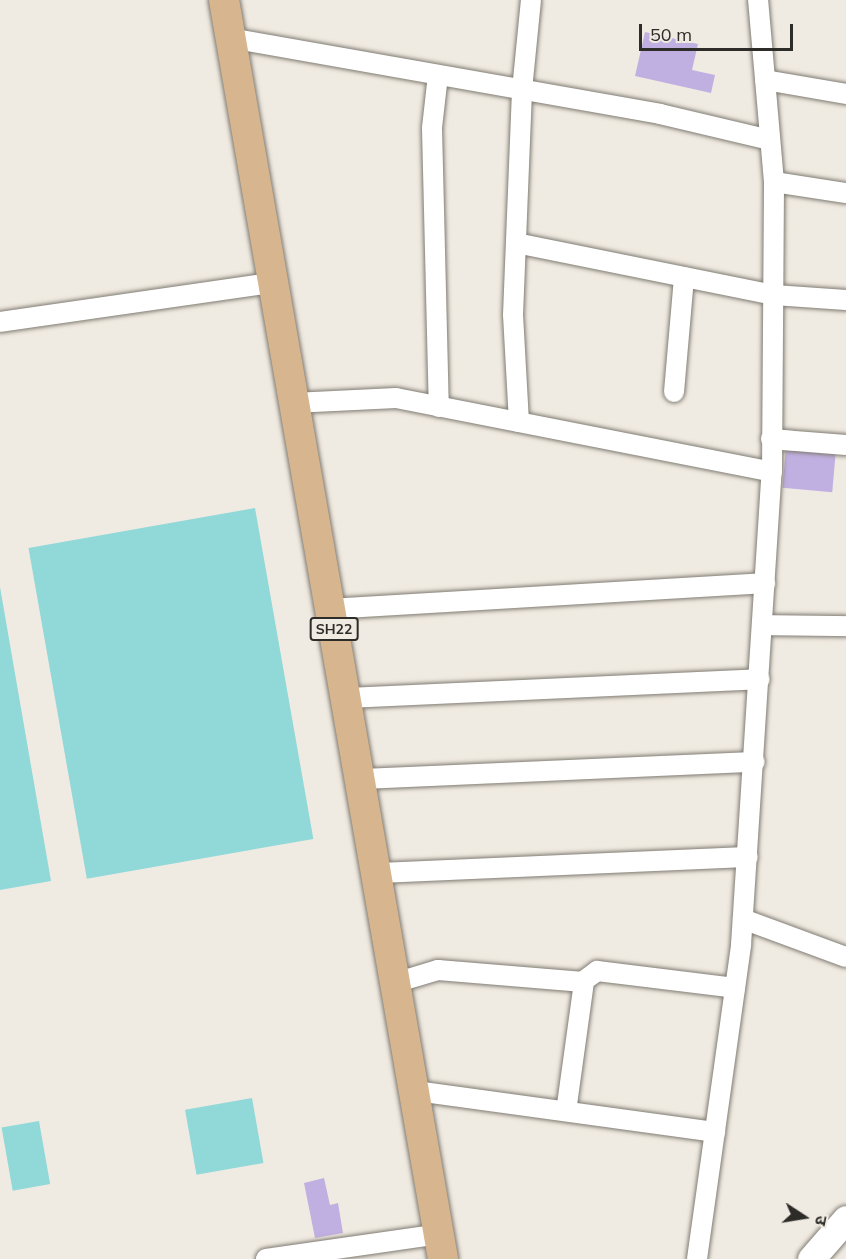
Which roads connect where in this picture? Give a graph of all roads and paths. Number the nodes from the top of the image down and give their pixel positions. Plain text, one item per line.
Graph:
1 (224, 0) edge
2 (531, 0) edge
3 (758, 0) edge
4 (230, 38) junction
5 (438, 75) junction
6 (765, 80) junction
7 (522, 90) junction
8 (846, 94) edge
9 (770, 140) junction
10 (774, 182) junction
11 (846, 193) edge
12 (516, 243) junction
13 (684, 277) junction
14 (271, 283) junction
15 (774, 296) junction
16 (846, 300) edge
17 (0, 322) edge
18 (674, 392) dead end
19 (293, 403) junction
20 (439, 407) junction
21 (519, 422) junction
22 (771, 439) junction
23 (846, 445) edge
24 (772, 472) junction
25 (765, 583) junction
26 (330, 609) junction
27 (763, 625) junction
28 (846, 626) edge
29 (760, 679) junction
30 (346, 698) junction
31 (755, 762) junction
32 (361, 778) junction
33 (748, 856) junction
34 (378, 873) junction
35 (743, 919) junction
36 (846, 957) edge
37 (398, 982) junction
38 (582, 982) junction
39 (735, 988) junction
40 (416, 1091) junction
41 (566, 1112) junction
42 (715, 1132) junction
43 (846, 1220) edge
44 (441, 1246) edge
45 (342, 1253) edge
46 (267, 1259) edge
47 (697, 1259) edge
48 (811, 1259) edge

1 - 4 main road, SH22
2 - 7 street
3 - 6 street
4 - 5 street
4 - 14 main road, SH22
5 - 7 street
5 - 20 street
6 - 8 street
6 - 9 street
7 - 9 street
7 - 12 street
9 - 10 street
10 - 11 street
10 - 15 street
12 - 13 street
12 - 21 street
13 - 15 street
13 - 18 street
14 - 17 street
14 - 19 main road, SH22
15 - 16 street
15 - 22 street
19 - 20 street
19 - 26 main road, SH22
20 - 21 street
21 - 24 street
22 - 23 street
22 - 24 street
24 - 25 street
25 - 26 street
25 - 27 street
26 - 30 main road, SH22
27 - 28 street
27 - 29 street
29 - 30 street
29 - 31 street
30 - 32 main road, SH22
31 - 32 street
31 - 33 street
32 - 34 main road, SH22
33 - 34 street
33 - 35 street
34 - 37 main road, SH22
35 - 36 street
35 - 39 street
37 - 38 street
37 - 40 main road, SH22
38 - 39 street
38 - 41 street
39 - 42 street
40 - 41 street
40 - 44 main road, SH22
41 - 42 street
42 - 47 street
43 - 48 street
44 - 45 street
45 - 46 street

